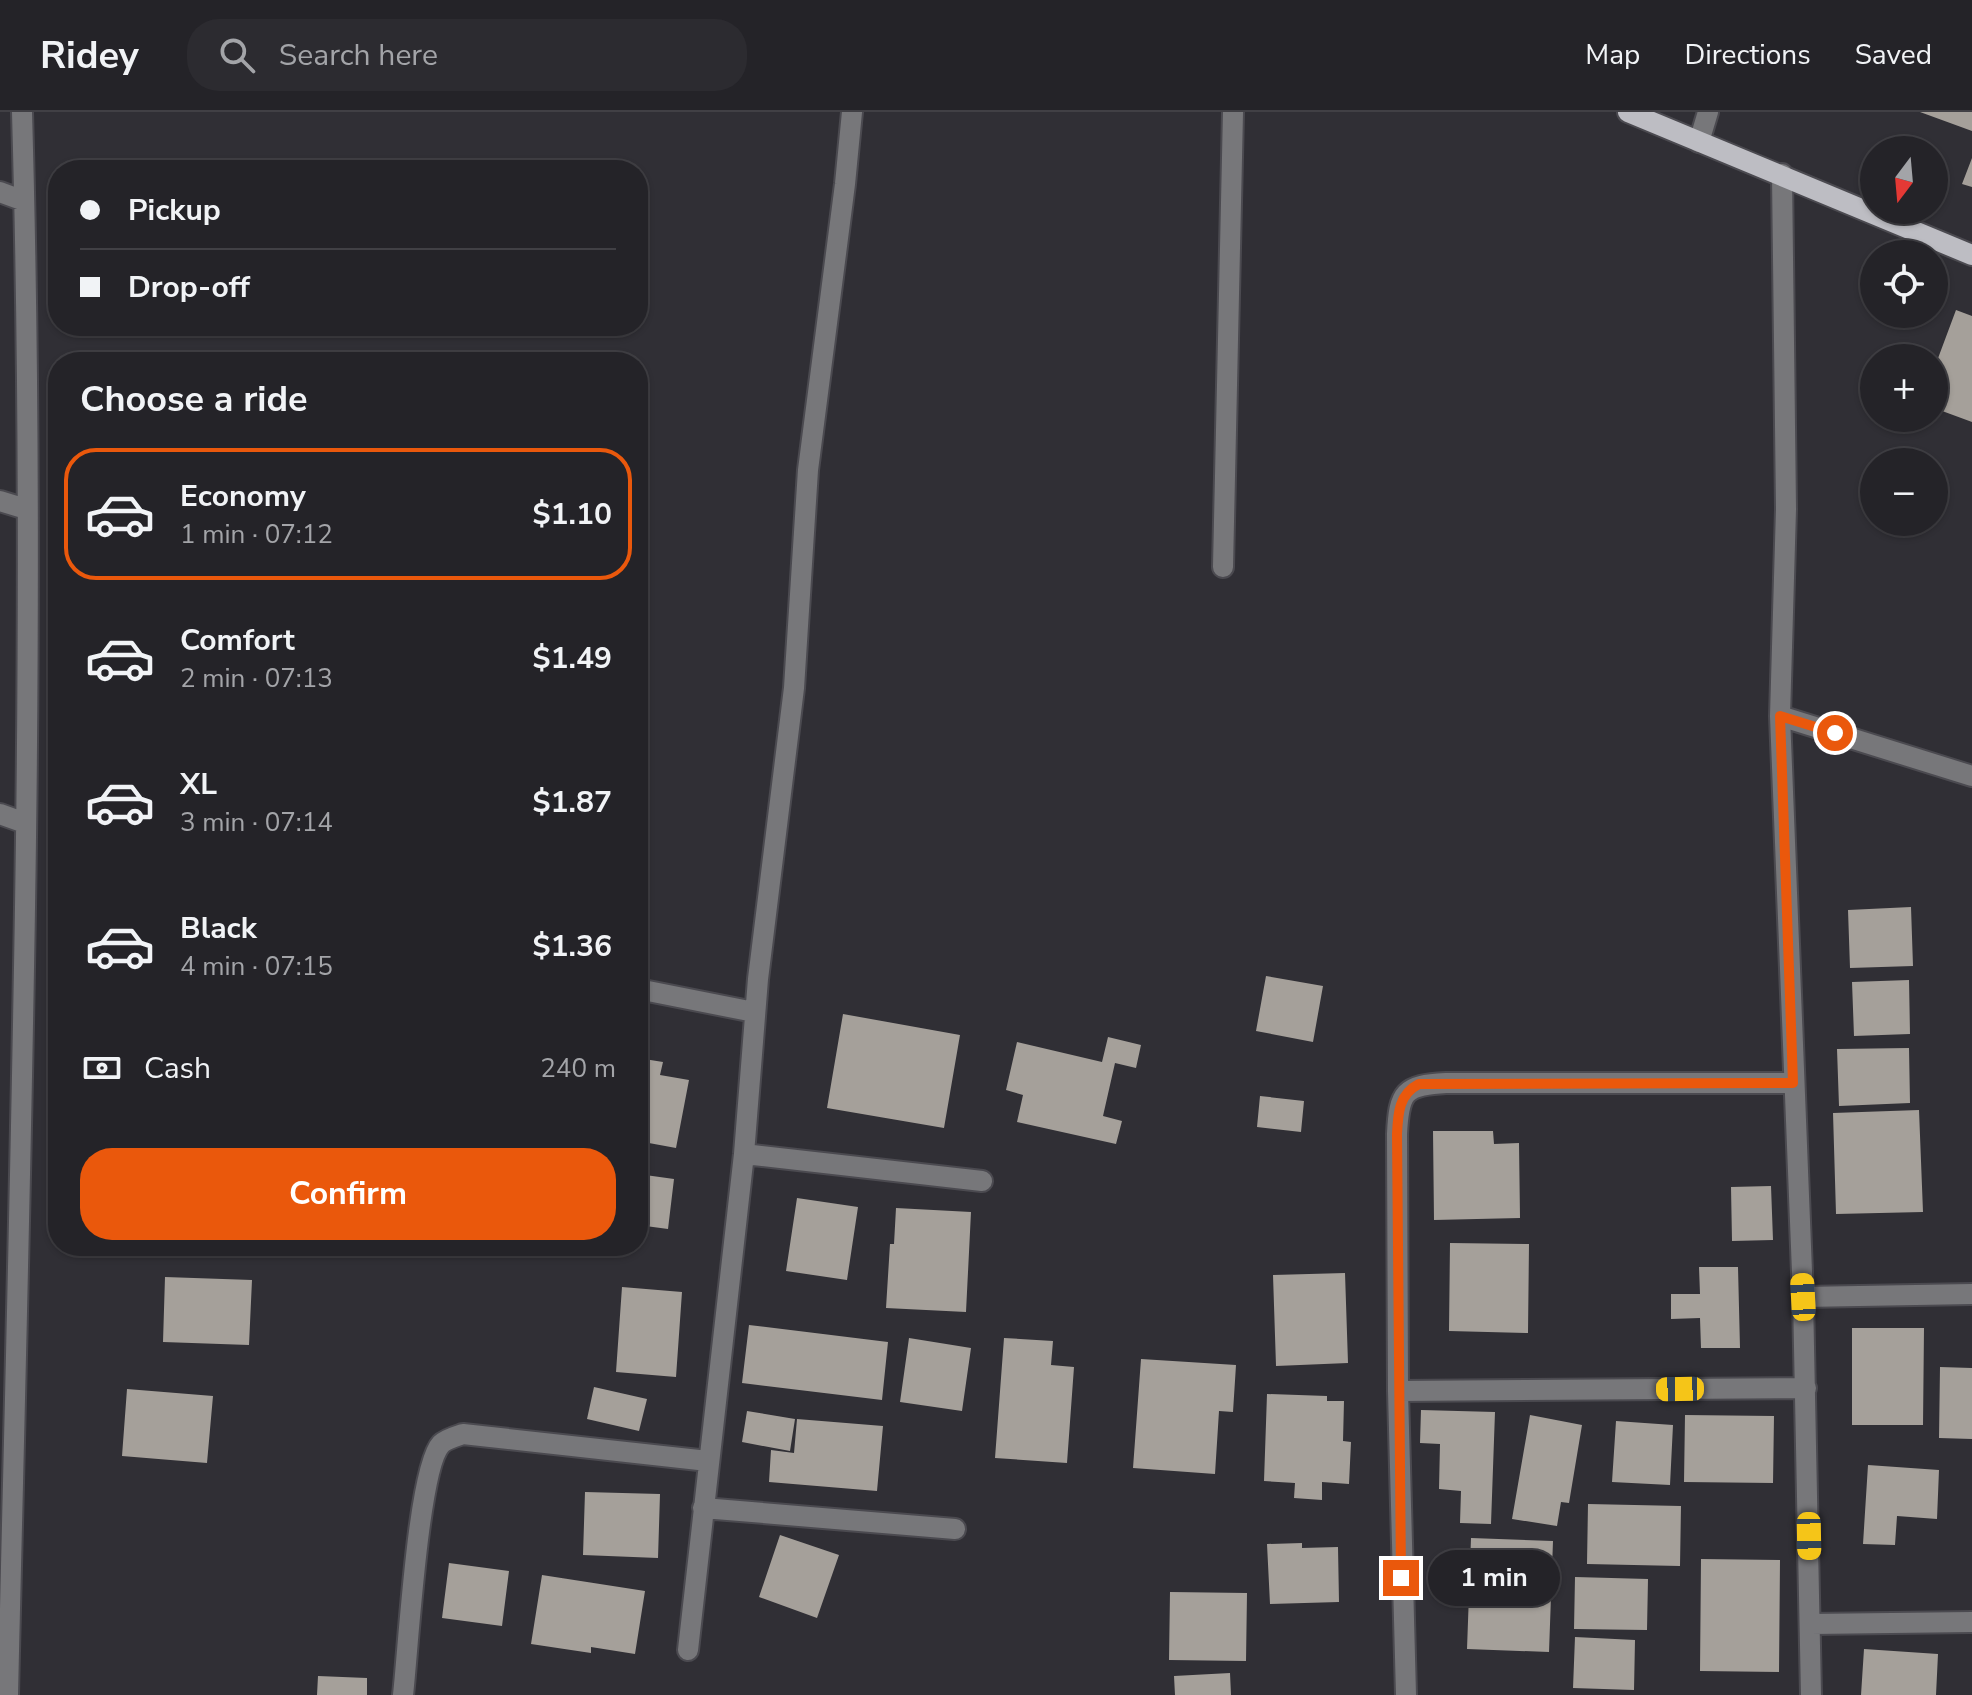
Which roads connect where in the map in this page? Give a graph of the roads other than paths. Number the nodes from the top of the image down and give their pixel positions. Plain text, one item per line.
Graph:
1 (22, 112) edge
2 (852, 112) edge
3 (1233, 112) edge
4 (1628, 112) edge
5 (1708, 112) edge
6 (1699, 142) junction
7 (1782, 174) junction
8 (0, 192) edge
9 (24, 201) junction
10 (1972, 255) edge
11 (0, 501) edge
12 (26, 509) junction
13 (1223, 567) dead end
14 (1780, 716) junction
15 (1972, 776) edge
16 (0, 814) edge
17 (25, 823) junction
18 (648, 991) edge
19 (754, 1012) junction
20 (1793, 1083) junction
21 (744, 1154) junction
22 (982, 1181) dead end
23 (1972, 1294) edge
24 (1803, 1297) junction
25 (1806, 1388) junction
26 (1398, 1391) junction
27 (708, 1461) junction
28 (703, 1508) junction
29 (955, 1529) dead end
30 (1972, 1622) edge
31 (1811, 1624) junction
32 (688, 1650) dead end
33 (8, 1695) edge
34 (403, 1695) edge
35 (1406, 1695) edge
36 (1811, 1695) edge

1 - 9 street
2 - 19 street
3 - 13 street
4 - 6 main road
5 - 6 street
6 - 7 main road
7 - 10 main road
7 - 14 street
8 - 9 street
9 - 12 street
11 - 12 street
12 - 17 street
14 - 15 street
14 - 20 street
16 - 17 street
17 - 33 street
18 - 19 street
19 - 21 street
20 - 24 street
20 - 26 street
21 - 22 street
21 - 27 street
23 - 24 street
24 - 25 street
25 - 26 street
25 - 31 street
26 - 35 street
27 - 28 street
27 - 34 street
28 - 29 street
28 - 32 street
30 - 31 street
31 - 36 street

